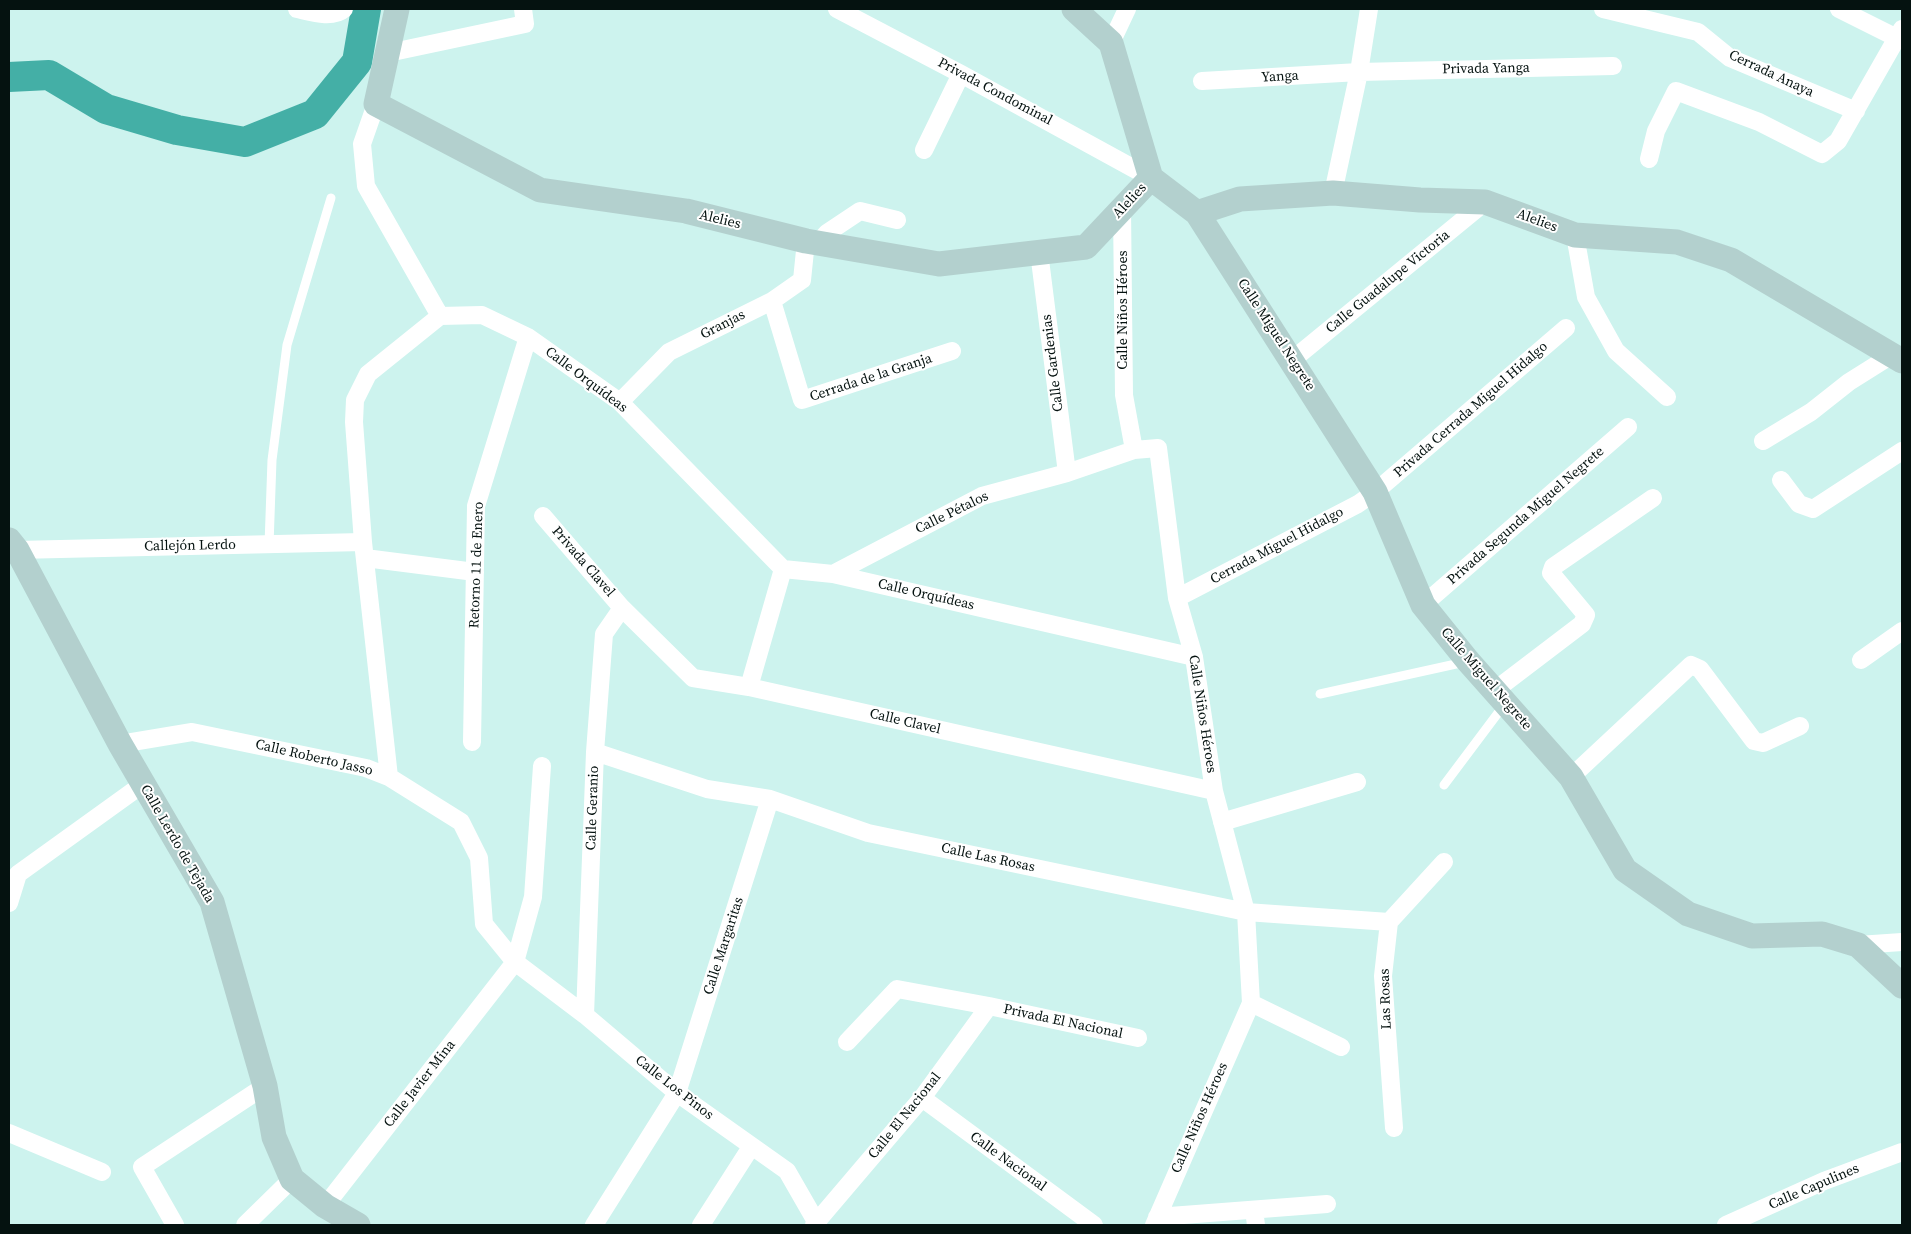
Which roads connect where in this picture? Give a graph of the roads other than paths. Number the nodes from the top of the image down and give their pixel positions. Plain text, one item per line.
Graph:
1 (297, 9) edge
2 (344, 9) edge
3 (397, 9) edge
4 (523, 9) edge
5 (837, 9) edge
6 (1074, 9) edge
7 (1127, 9) edge
8 (1369, 9) edge
9 (1603, 9) edge
10 (1839, 9) edge
11 (1899, 34) edge
12 (1111, 43) junction
13 (388, 52) junction
14 (1613, 66) dead end
15 (1359, 72) junction
16 (961, 74) junction
17 (1202, 81) dead end
18 (376, 104) junction
19 (1856, 112) junction
20 (924, 150) dead end
21 (1649, 159) dead end
22 (1151, 178) junction
23 (1333, 193) junction
24 (331, 198) dead end
25 (1485, 202) junction
26 (1122, 208) junction
27 (1197, 213) junction
28 (897, 220) dead end
29 (1575, 235) junction
30 (812, 242) junction
31 (1040, 252) junction
32 (772, 301) junction
33 (440, 316) junction
34 (1566, 328) dead end
35 (528, 337) junction
36 (952, 351) dead end
37 (1897, 358) edge
38 (1292, 361) junction
39 (1667, 397) dead end
40 (620, 402) junction
41 (1628, 427) dead end
42 (1763, 441) dead end
43 (1134, 450) junction
44 (1902, 451) edge
45 (1067, 473) junction
46 (1782, 480) dead end
47 (1375, 492) junction
48 (1653, 498) dead end
49 (543, 516) dead end
50 (269, 544) junction
51 (13, 545) edge
52 (364, 550) junction
53 (782, 570) junction
54 (475, 572) junction
55 (833, 574) junction
56 (1178, 598) junction
57 (1423, 605) junction
58 (622, 608) junction
59 (1902, 631) edge
60 (1194, 657) junction
61 (1861, 660) dead end
62 (1468, 661) junction
63 (749, 687) junction
64 (1320, 694) dead end
65 (1500, 697) junction
66 (1800, 726) dead end
67 (472, 742) dead end
68 (120, 744) junction
69 (595, 752) junction
70 (542, 766) dead end
71 (388, 776) junction
72 (1571, 776) junction
73 (1357, 782) dead end
74 (143, 784) junction
75 (1444, 785) dead end
76 (1214, 791) junction
77 (770, 799) junction
78 (1222, 822) junction
79 (1444, 862) dead end
80 (9, 903) edge
81 (1246, 912) junction
82 (1389, 922) junction
83 (1902, 942) edge
84 (1858, 945) junction
85 (515, 962) junction
86 (1902, 986) edge
87 (1251, 1003) junction
88 (989, 1006) junction
89 (585, 1015) junction
90 (1138, 1038) dead end
91 (847, 1042) dead end
92 (1342, 1047) dead end
93 (265, 1086) junction
94 (677, 1093) junction
95 (922, 1098) junction
96 (1394, 1128) dead end
97 (9, 1133) edge
98 (752, 1147) junction
99 (1902, 1152) edge
100 (102, 1172) dead end
101 (292, 1179) junction
102 (1327, 1204) dead end
103 (325, 1206) junction
104 (1255, 1217) edge
105 (1155, 1221) edge
106 (816, 1224) edge
107 (175, 1225) edge
108 (245, 1225) edge
109 (358, 1225) edge
110 (594, 1225) edge
111 (701, 1225) edge
112 (1094, 1225) edge
113 (1726, 1225) edge

1 - 2 street
3 - 13 street
4 - 13 street
5 - 16 street, Privada Condominal
6 - 12 street
7 - 12 street
8 - 15 street
9 - 19 street, Cerrada Anaya
10 - 11 street
11 - 19 street
12 - 22 street
13 - 18 street
14 - 15 street, Privada Yanga
15 - 17 street, Yanga
15 - 23 street
16 - 20 street
16 - 22 street, Privada Condominal
18 - 30 street, Alelies
18 - 33 street
19 - 21 street
22 - 26 street, Alelies
22 - 27 street, Alelies
23 - 25 street, Alelies
23 - 27 street, Alelies
24 - 50 lane
25 - 29 street, Alelies
25 - 38 street, Calle Guadalupe Victoria
26 - 31 street, Alelies
26 - 43 street, Calle Niños Héroes
27 - 38 street, Calle Miguel Negrete
28 - 30 street
29 - 37 street, Alelies
29 - 39 street
30 - 31 street, Alelies
30 - 32 street, Granjas
31 - 45 street, Calle Gardenias
32 - 36 street, Cerrada de la Granja
32 - 40 street, Granjas
33 - 35 street, Calle Orquídeas
33 - 52 street
34 - 47 street, Privada Cerrada Miguel Hidalgo
35 - 40 street, Calle Orquídeas
35 - 54 street, Retorno 11 de Enero
37 - 42 street
38 - 47 street, Calle Miguel Negrete
40 - 53 street, Calle Orquídeas
41 - 57 street, Privada Segunda Miguel Negrete
43 - 45 street, Calle Pétalos
43 - 56 street, Calle Niños Héroes
44 - 46 street
45 - 55 street, Calle Pétalos
47 - 56 street, Cerrada Miguel Hidalgo
47 - 57 street, Calle Miguel Negrete
48 - 65 street
49 - 58 street, Privada Clavel
50 - 51 street, Callejón Lerdo
50 - 52 street, Callejón Lerdo
51 - 68 street, Calle Lerdo de Tejada
52 - 54 street, Callejón Lerdo
52 - 71 street
53 - 55 street, Calle Orquídeas
53 - 63 street
54 - 67 street, Retorno 11 de Enero
55 - 60 street, Calle Orquídeas
56 - 60 street, Calle Niños Héroes
57 - 62 street, Calle Miguel Negrete
58 - 63 street, Calle Clavel
58 - 69 street, Calle Geranio
59 - 61 street
60 - 76 street, Calle Niños Héroes
62 - 64 lane
62 - 65 street, Calle Miguel Negrete
63 - 76 street, Calle Clavel
65 - 72 street, Calle Miguel Negrete
65 - 75 lane
66 - 72 street
68 - 71 street, Calle Roberto Jasso
68 - 74 street, Calle Lerdo de Tejada
69 - 77 street, Calle Las Rosas
69 - 89 street, Calle Geranio
70 - 85 street
71 - 85 street, Calle Roberto Jasso
72 - 84 street, Calle Miguel Negrete
73 - 78 street
74 - 80 street
74 - 93 street, Calle Lerdo de Tejada
76 - 78 street, Calle Niños Héroes
77 - 81 street, Calle Las Rosas
77 - 94 street, Calle Margaritas
78 - 81 street, Calle Niños Héroes
79 - 82 street
81 - 82 street, Calle Las Rosas
81 - 87 street, Calle Niños Héroes
82 - 96 street, Las Rosas
83 - 84 street
84 - 86 street, Calle Miguel Negrete
85 - 89 street, Calle Los Pinos
85 - 103 street, Calle Javier Mina
87 - 92 street
87 - 105 street, Calle Niños Héroes
88 - 90 street, Privada El Nacional
88 - 91 street, Privada El Nacional
88 - 95 street, Calle El Nacional
89 - 94 street, Calle Los Pinos
93 - 101 street, Calle Lerdo de Tejada
93 - 107 street
94 - 98 street, Calle Los Pinos
94 - 110 street, Calle Margaritas
95 - 106 street, Calle El Nacional
95 - 112 street, Calle Nacional
97 - 100 street
98 - 106 street, Calle Los Pinos
98 - 111 street
99 - 113 street, Calle Capulines
101 - 103 street, Calle Lerdo de Tejada
101 - 108 street
102 - 104 street
103 - 109 street, Calle Lerdo de Tejada
104 - 105 street

